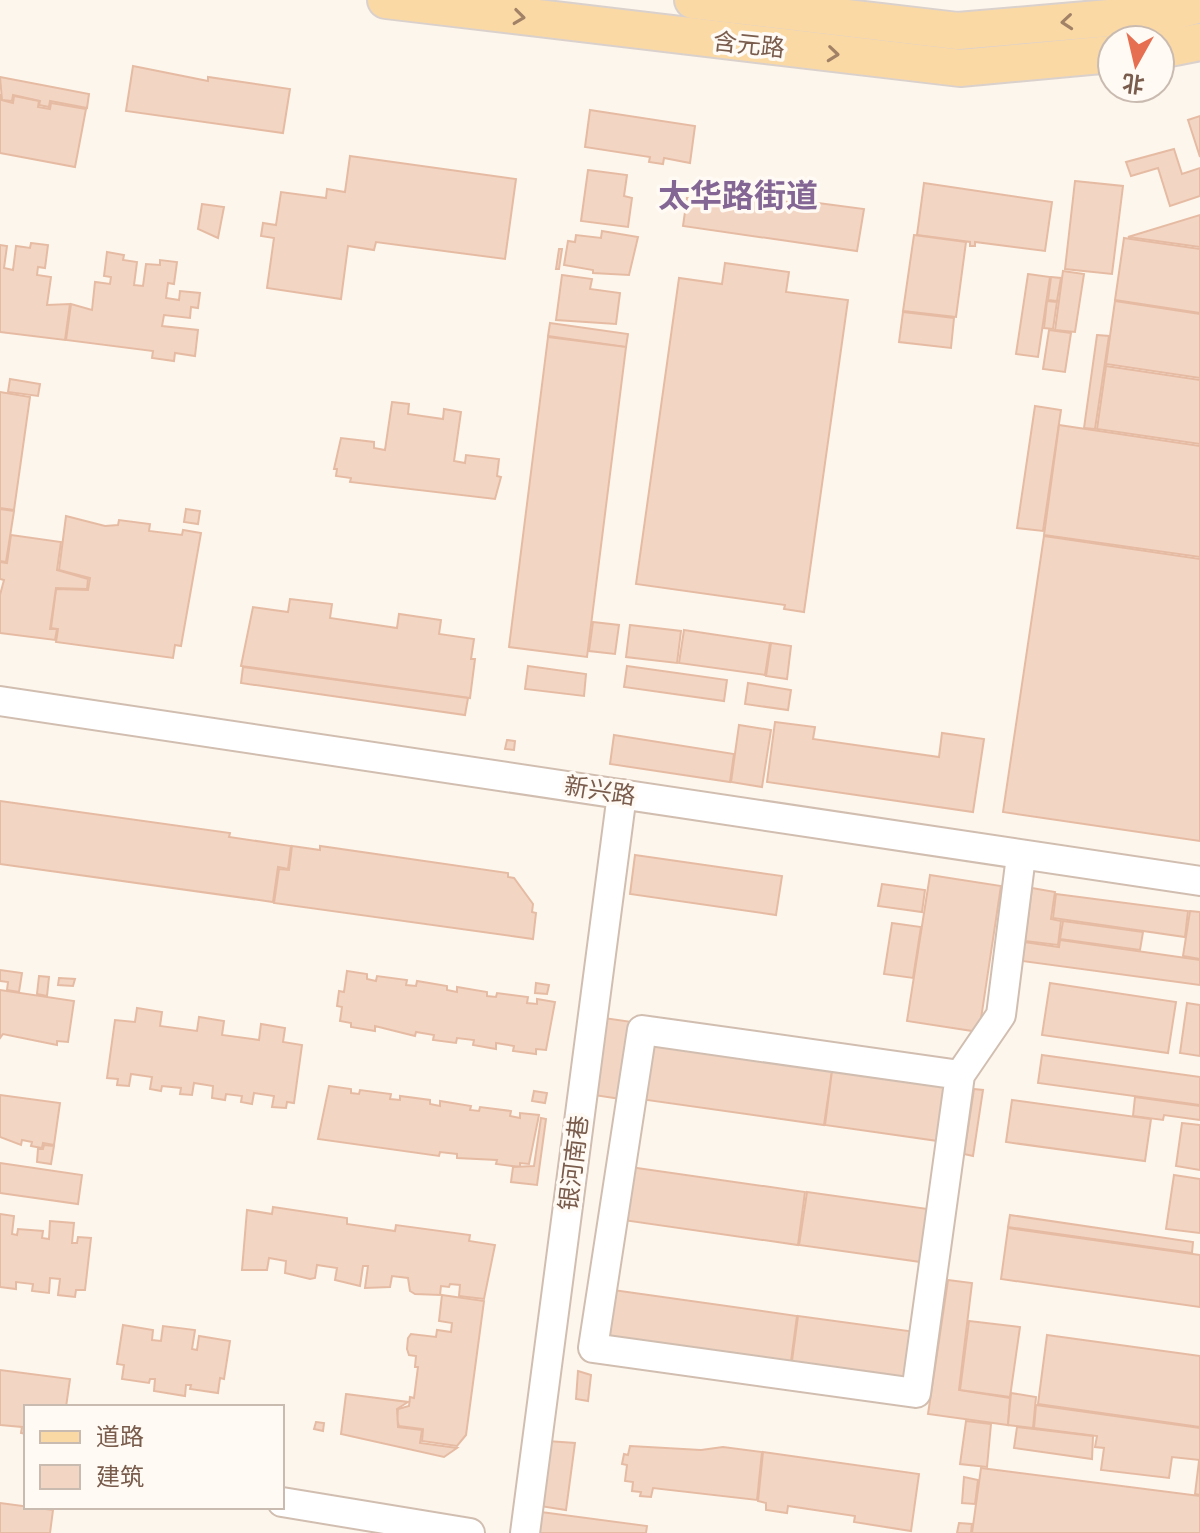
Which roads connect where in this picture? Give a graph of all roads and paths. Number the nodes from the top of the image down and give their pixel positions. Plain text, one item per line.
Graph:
1 (386, 0) edge
2 (693, 0) edge
3 (1176, 6) edge
4 (1200, 42) edge
5 (1176, 47) edge
6 (1096, 55) edge
7 (0, 701) edge
8 (622, 794) junction
9 (1021, 856) junction
10 (1200, 881) edge
11 (960, 1075) junction
12 (284, 1502) edge
13 (470, 1533) edge
14 (525, 1533) edge

1 -> 6 main road, 含元路
3 -> 2 main road, 含元路
4 - 5 main road
7 - 8 street, 新兴路
8 - 9 street, 新兴路
8 - 14 street, 银河南巷
9 - 10 street, 新兴路
9 - 11 street
11 - 11 street
12 - 13 street

